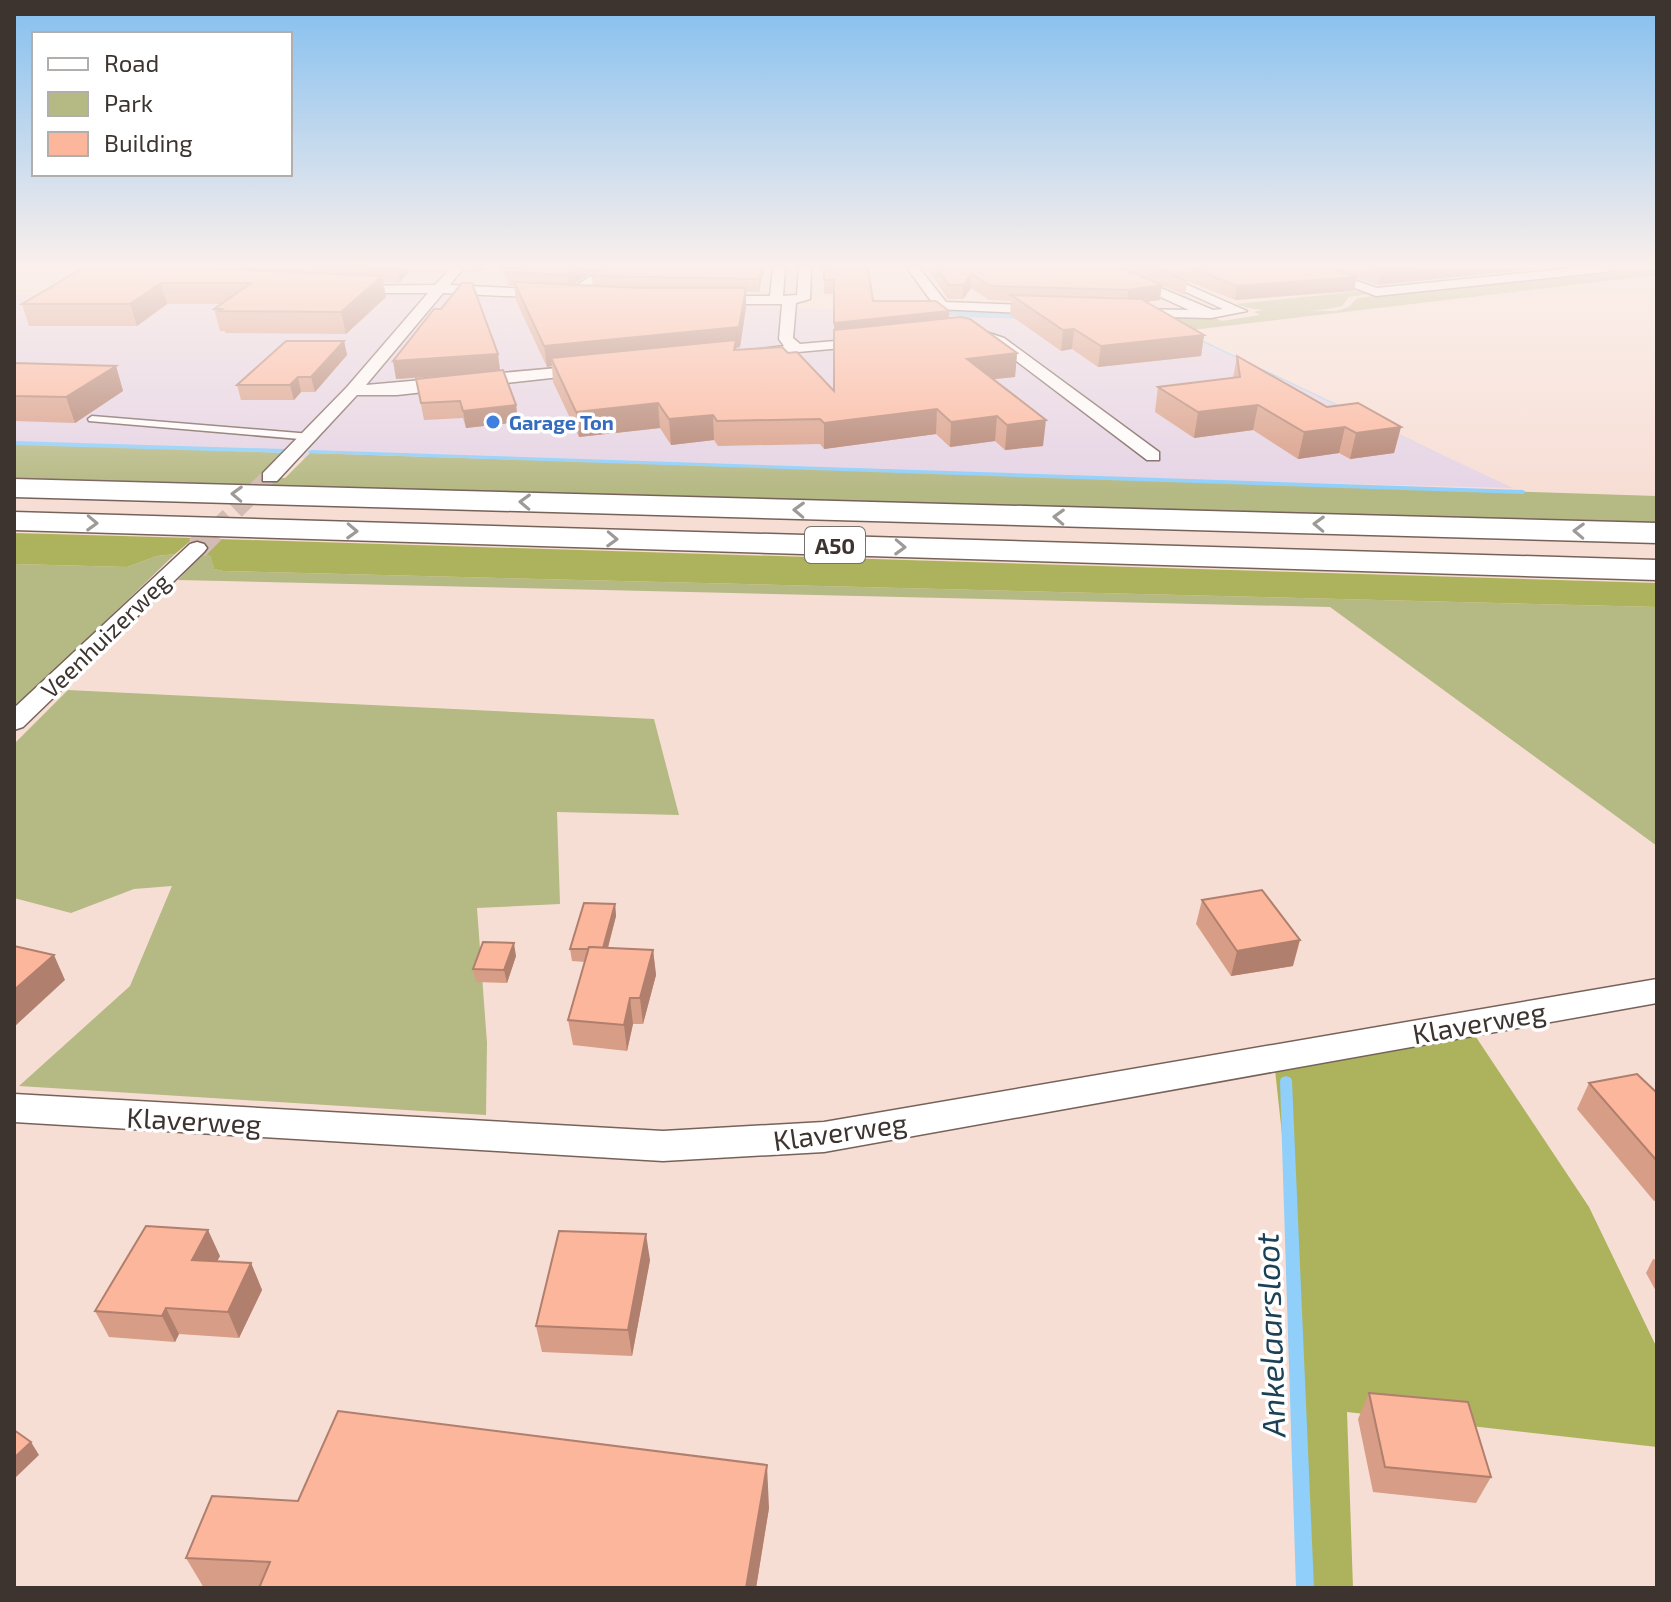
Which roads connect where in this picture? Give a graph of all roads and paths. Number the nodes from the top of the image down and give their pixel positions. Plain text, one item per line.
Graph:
1 (393, 343) edge
2 (790, 343) edge
3 (858, 343) edge
4 (1001, 343) edge
5 (796, 349) junction
6 (735, 355) edge
7 (612, 368) edge
8 (353, 390) junction
9 (92, 419) dead end
10 (311, 437) junction
11 (1153, 456) dead end
12 (270, 477) tunnel mouth
13 (14, 488) edge
14 (14, 521) edge
15 (1657, 533) edge
16 (197, 548) tunnel mouth
17 (1657, 570) edge
18 (14, 722) edge
19 (1657, 991) edge
20 (14, 1108) edge

1 - 8 street
2 - 5 street
3 - 5 street
4 - 11 street
5 - 6 street
7 - 8 street
8 - 10 street
9 - 10 lane
10 - 12 street
15 -> 13 highway, A50
14 -> 17 highway, A50
16 - 18 street, Veenhuizerweg
19 - 20 street, Klaverweg

